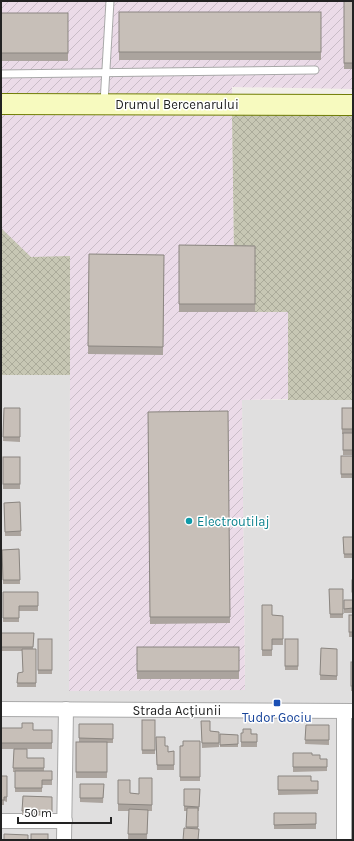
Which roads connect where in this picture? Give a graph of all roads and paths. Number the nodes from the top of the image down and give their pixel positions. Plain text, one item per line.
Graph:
1 (110, 1) edge
2 (315, 70) dead end
3 (106, 73) junction
4 (1, 74) edge
5 (1, 104) edge
6 (104, 104) junction
7 (353, 105) edge
8 (1, 709) edge
9 (66, 709) junction
10 (349, 711) edge
11 (1, 821) edge
12 (65, 821) junction
13 (64, 840) edge
14 (344, 840) edge

1 - 3 lane
2 - 3 lane
3 - 4 lane
3 - 6 lane
5 - 6 street, Drumul Bercenarului
6 - 7 street, Drumul Bercenarului
8 - 9 street, Strada Acțiunii
9 - 10 street, Strada Acțiunii
9 - 12 street
10 - 14 street
11 - 12 street
12 - 13 street

